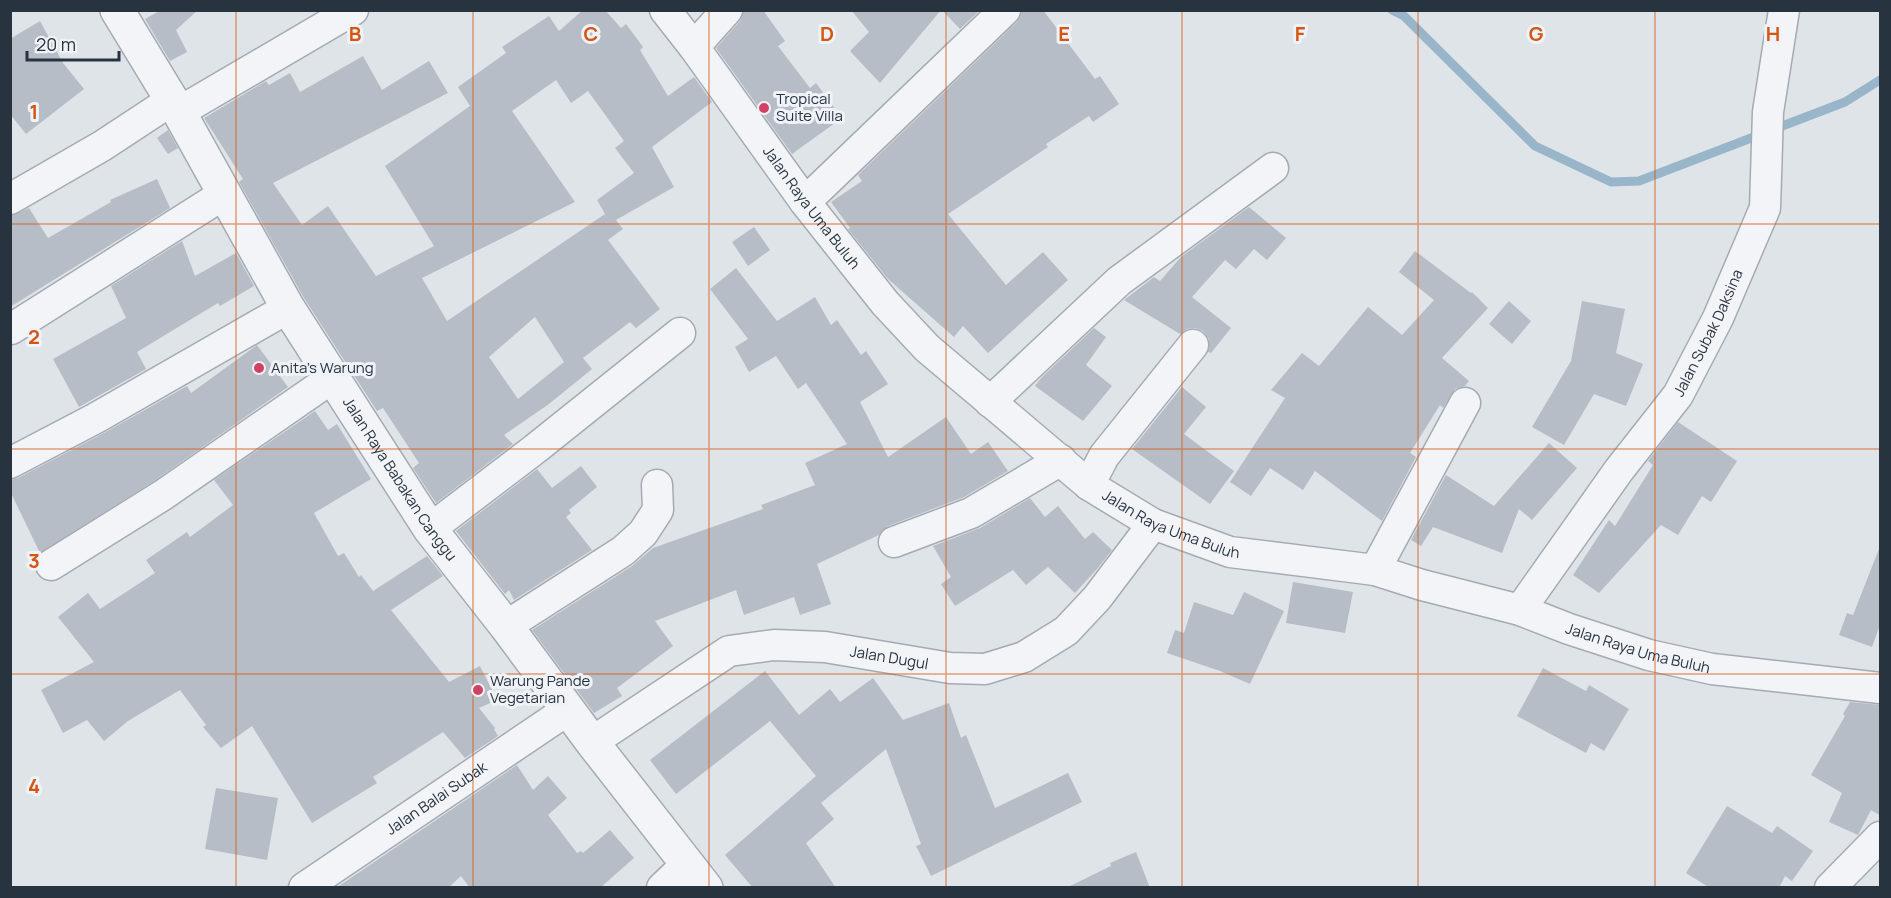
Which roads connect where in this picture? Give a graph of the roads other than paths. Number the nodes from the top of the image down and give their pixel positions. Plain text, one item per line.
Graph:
1 (117, 10) edge
2 (353, 10) edge
3 (665, 10) edge
4 (727, 10) edge
5 (1005, 10) edge
6 (1784, 10) edge
7 (694, 47) junction
8 (175, 106) junction
9 (1273, 168) dead end
10 (224, 194) junction
11 (10, 199) edge
12 (805, 202) junction
13 (288, 308) junction
14 (11, 329) edge
15 (680, 333) dead end
16 (1193, 345) dead end
17 (332, 378) junction
18 (990, 402) junction
19 (1465, 403) dead end
20 (1061, 459) junction
21 (10, 463) edge
22 (657, 485) dead end
23 (1089, 485) junction
24 (1153, 524) junction
25 (430, 529) junction
26 (894, 542) dead end
27 (51, 565) dead end
28 (1375, 570) junction
29 (1520, 610) junction
30 (506, 626) junction
31 (1881, 688) edge
32 (569, 709) junction
33 (592, 742) junction
34 (1881, 837) edge
35 (696, 876) edge
36 (304, 888) edge
37 (662, 888) edge
38 (1830, 888) edge

1 - 8 street, Jalan Raya Babakan Canggu
2 - 8 street
3 - 7 street, Jalan Raya Uma Buluh
4 - 7 street
5 - 12 street
6 - 29 street, Jalan Subak Daksina
7 - 12 street, Jalan Raya Uma Buluh
8 - 10 street, Jalan Raya Babakan Canggu
8 - 11 street
9 - 18 street
10 - 13 street, Jalan Raya Babakan Canggu
10 - 14 street
12 - 18 street, Jalan Raya Uma Buluh
13 - 17 street, Jalan Raya Babakan Canggu
13 - 21 street
15 - 25 street
16 - 23 street
17 - 25 street, Jalan Raya Babakan Canggu
17 - 27 street
18 - 20 street, Jalan Raya Uma Buluh
19 - 28 street
20 - 23 street, Jalan Raya Uma Buluh
20 - 26 street
22 - 30 street
23 - 24 street, Jalan Raya Uma Buluh
24 - 28 street, Jalan Raya Uma Buluh
24 - 33 street, Jalan Dugul
25 - 30 street, Jalan Raya Babakan Canggu
28 - 29 street, Jalan Raya Uma Buluh
29 - 31 street, Jalan Raya Uma Buluh
30 - 32 street, Jalan Raya Babakan Canggu
32 - 33 street, Jalan Raya Babakan Canggu
32 - 36 street, Jalan Balai Subak
33 - 35 street, Jalan Raya Babakan Canggu
34 - 38 street
35 - 37 street

